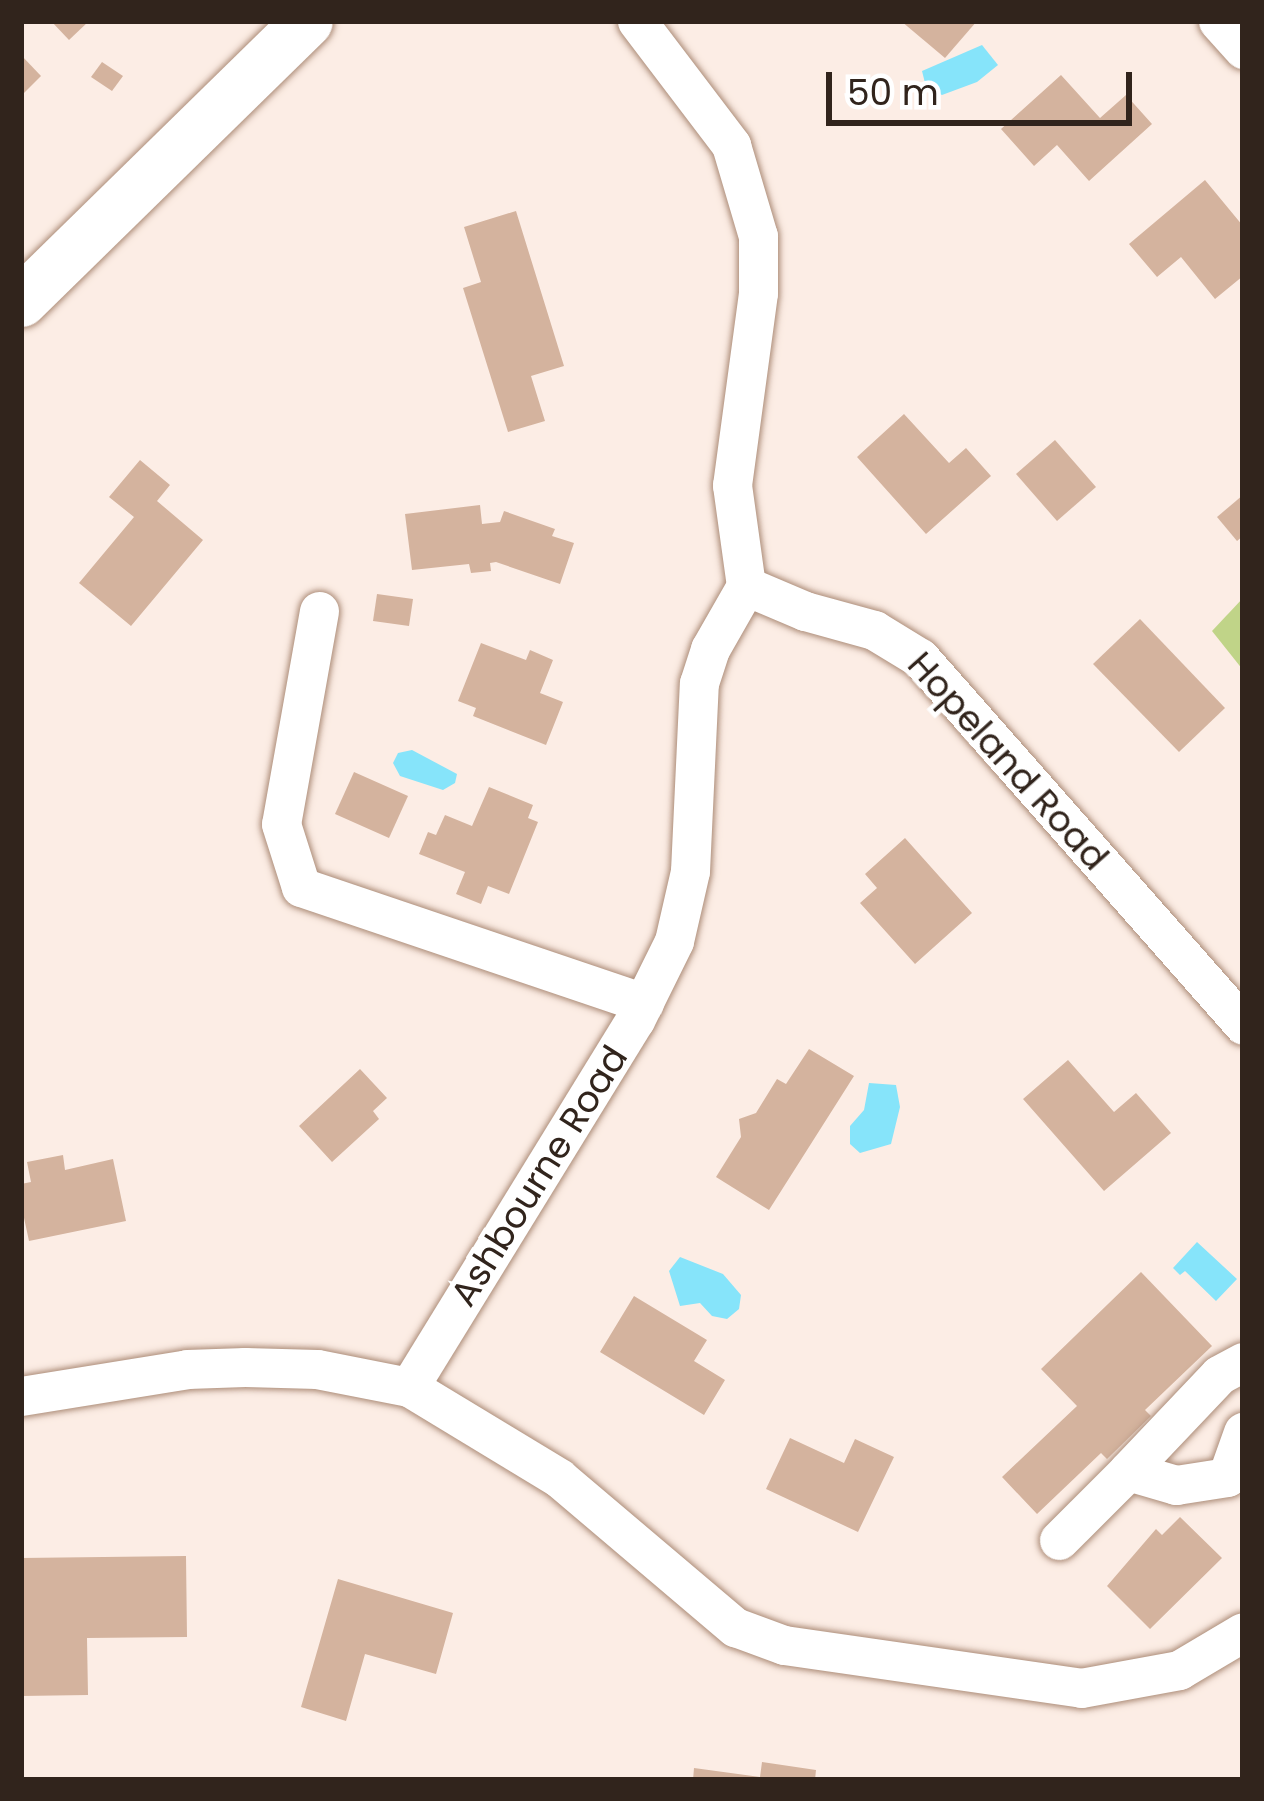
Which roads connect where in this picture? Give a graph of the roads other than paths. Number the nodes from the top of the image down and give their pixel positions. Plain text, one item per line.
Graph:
1 (307, 21) edge
2 (637, 21) edge
3 (1218, 21) edge
4 (1243, 49) edge
5 (21, 301) edge
6 (746, 586) junction
7 (319, 611) dead end
8 (644, 1003) junction
9 (1243, 1025) edge
10 (1243, 1362) edge
11 (409, 1387) junction
12 (21, 1396) edge
13 (1243, 1432) edge
14 (1128, 1471) junction
15 (1059, 1540) dead end
16 (1243, 1632) edge

1 - 5 main road
2 - 6 street
3 - 4 street
6 - 8 street, Ashbourne Road
6 - 9 street, Hopeland Road
7 - 8 street
8 - 11 street, Ashbourne Road
10 - 14 street
11 - 12 street
11 - 16 street
13 - 14 street
14 - 15 street

